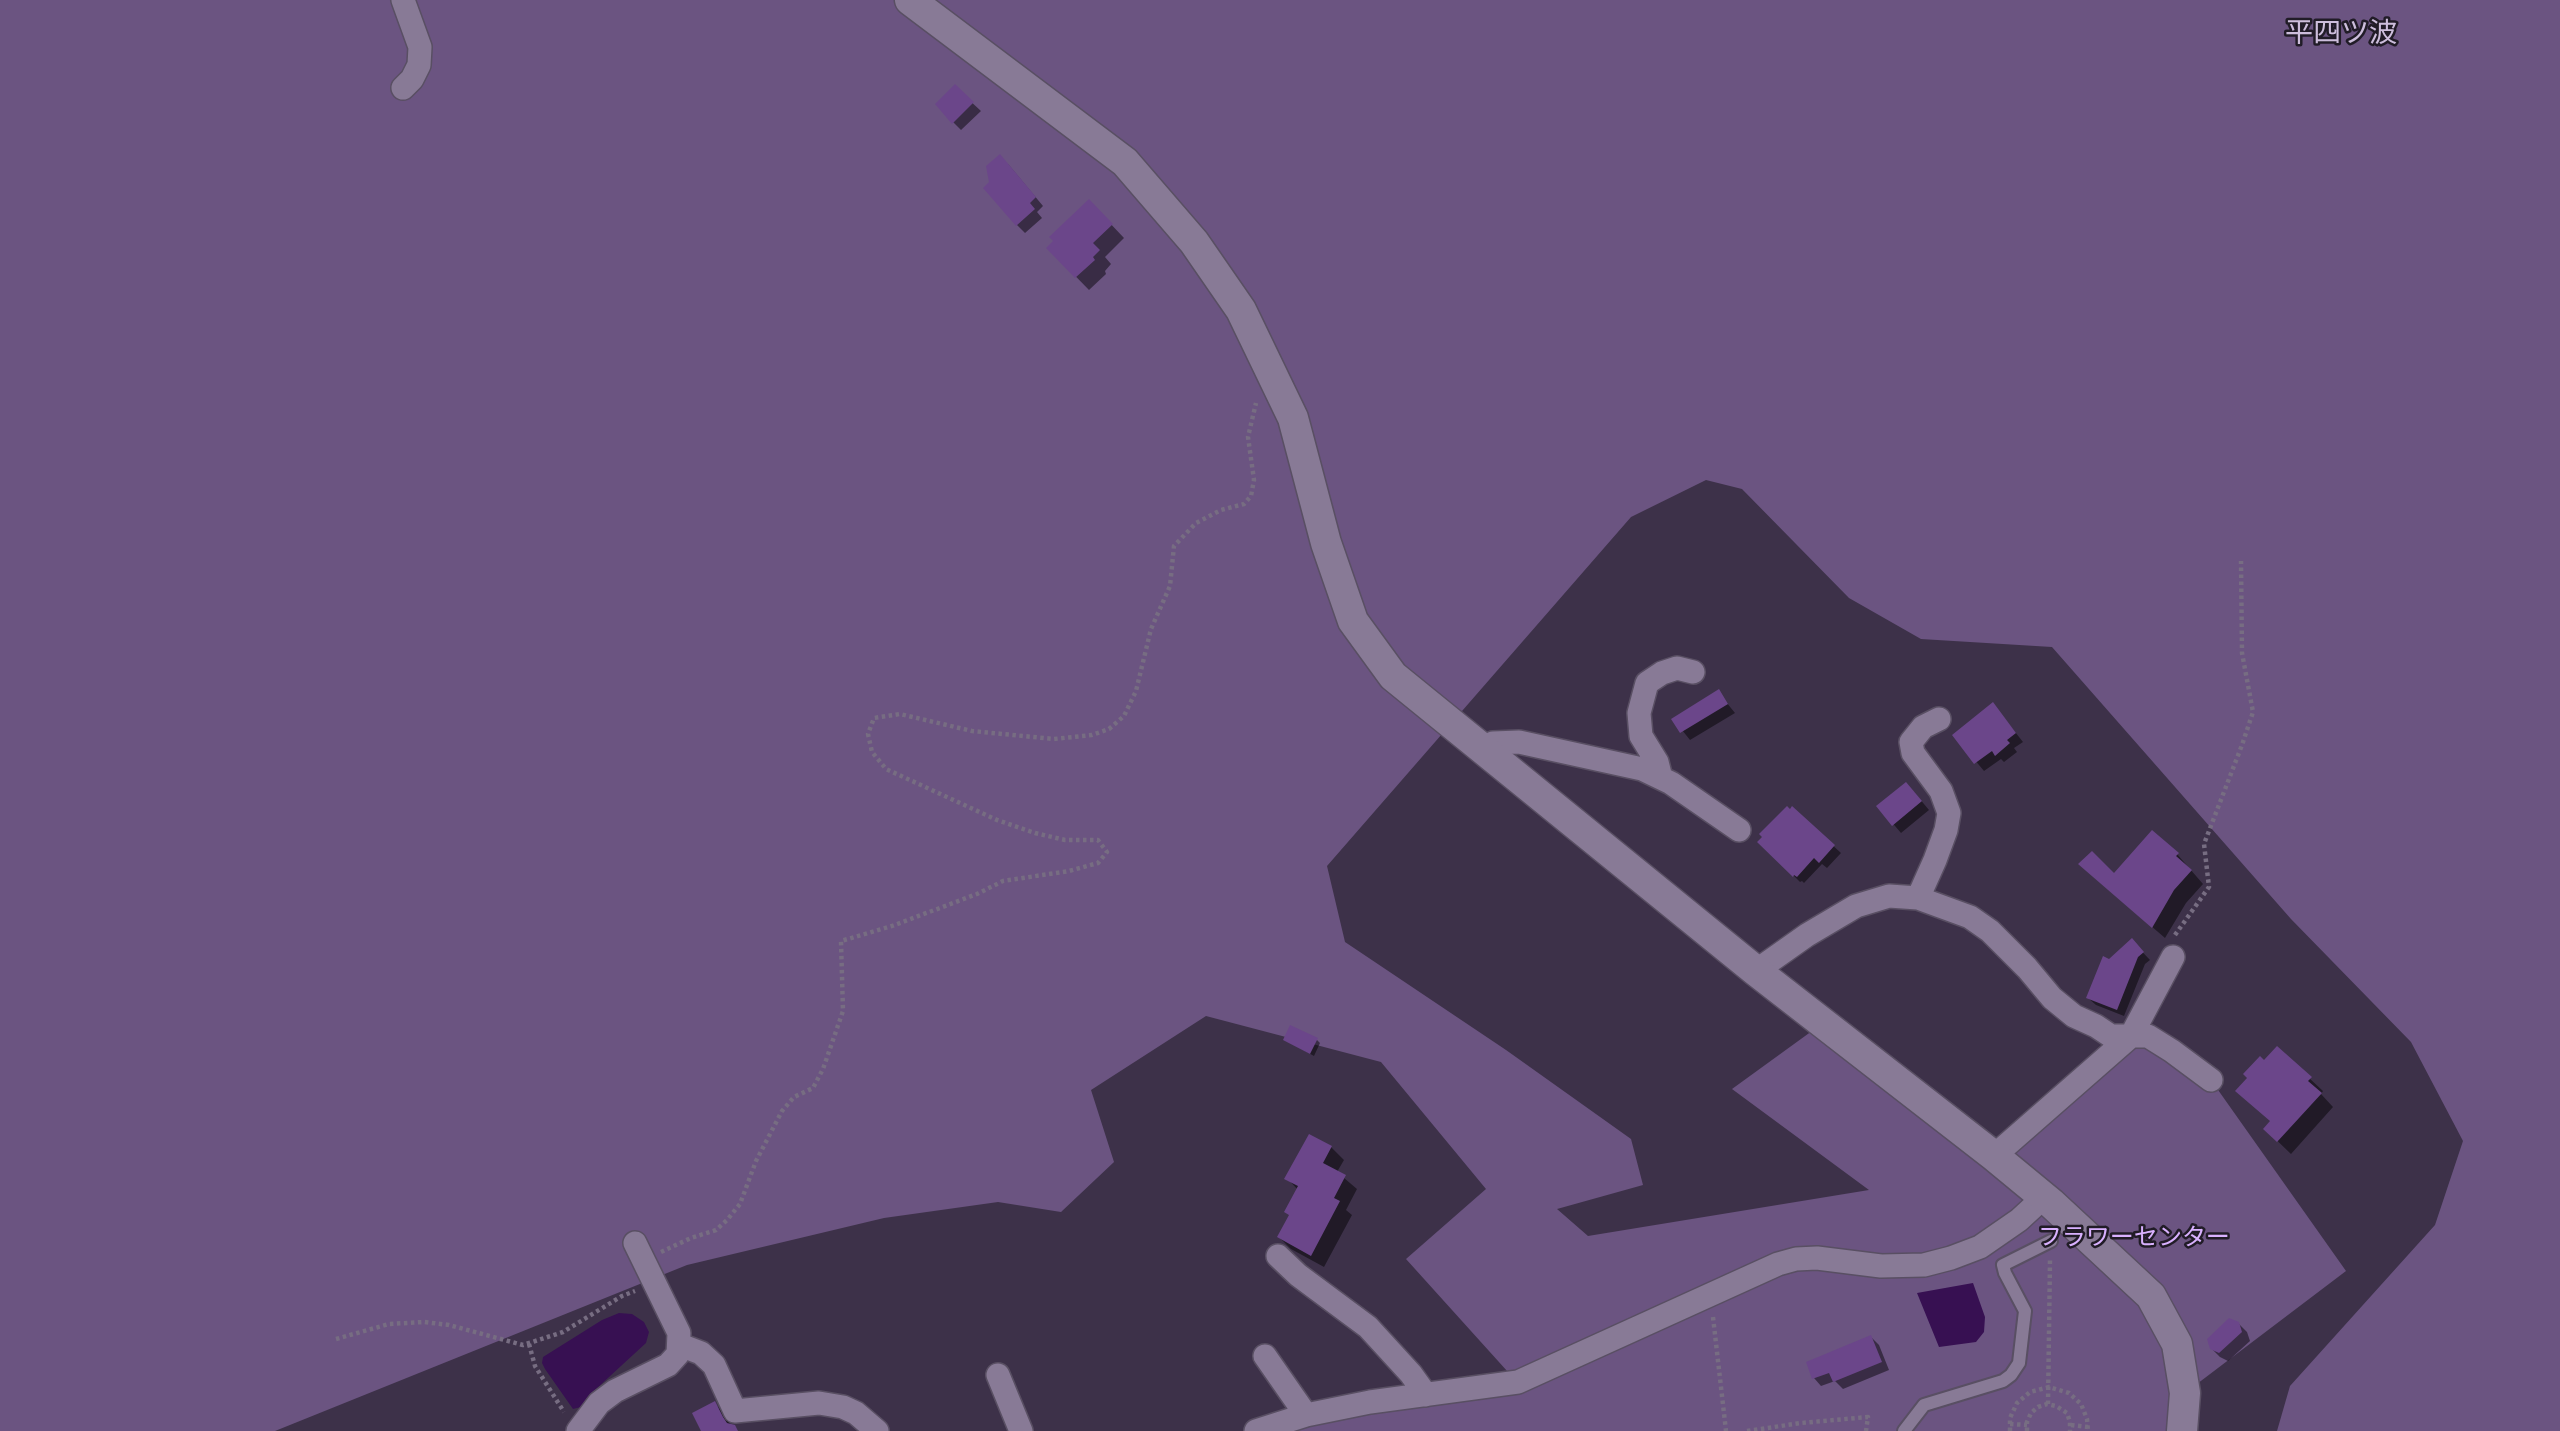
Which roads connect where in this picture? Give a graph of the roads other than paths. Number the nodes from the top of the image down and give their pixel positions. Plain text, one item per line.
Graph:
1 (403, 0) edge
2 (910, 0) edge
3 (403, 88) dead end
4 (1693, 672) dead end
5 (1939, 719) dead end
6 (1482, 748) junction
7 (1661, 778) junction
8 (1739, 830) dead end
9 (1918, 898) junction
10 (2173, 957) road end
11 (1756, 971) junction
12 (2132, 1036) junction
13 (2211, 1080) dead end
14 (1994, 1156) junction
15 (2044, 1197) junction
16 (2051, 1241) road end
17 (635, 1243) dead end
18 (1278, 1256) dead end
19 (680, 1345) junction
20 (1265, 1356) dead end
21 (998, 1375) dead end
22 (1426, 1395) junction
23 (1306, 1415) junction
24 (573, 1426) edge
25 (877, 1431) edge
26 (1021, 1431) edge
27 (1256, 1431) edge
28 (1904, 1431) edge
29 (2182, 1431) edge

1 - 3 street
2 - 6 street
4 - 7 street
5 - 9 street
6 - 7 street
6 - 11 street
7 - 8 street
9 - 11 street
9 - 12 street
10 - 12 street
11 - 14 street
12 - 13 street
12 - 14 street
14 - 15 street
15 - 22 street
15 - 29 street
16 - 28 lane
17 - 19 street
18 - 22 street
19 - 24 street
19 - 25 street
20 - 23 street
21 - 26 street
22 - 23 street
23 - 27 street

